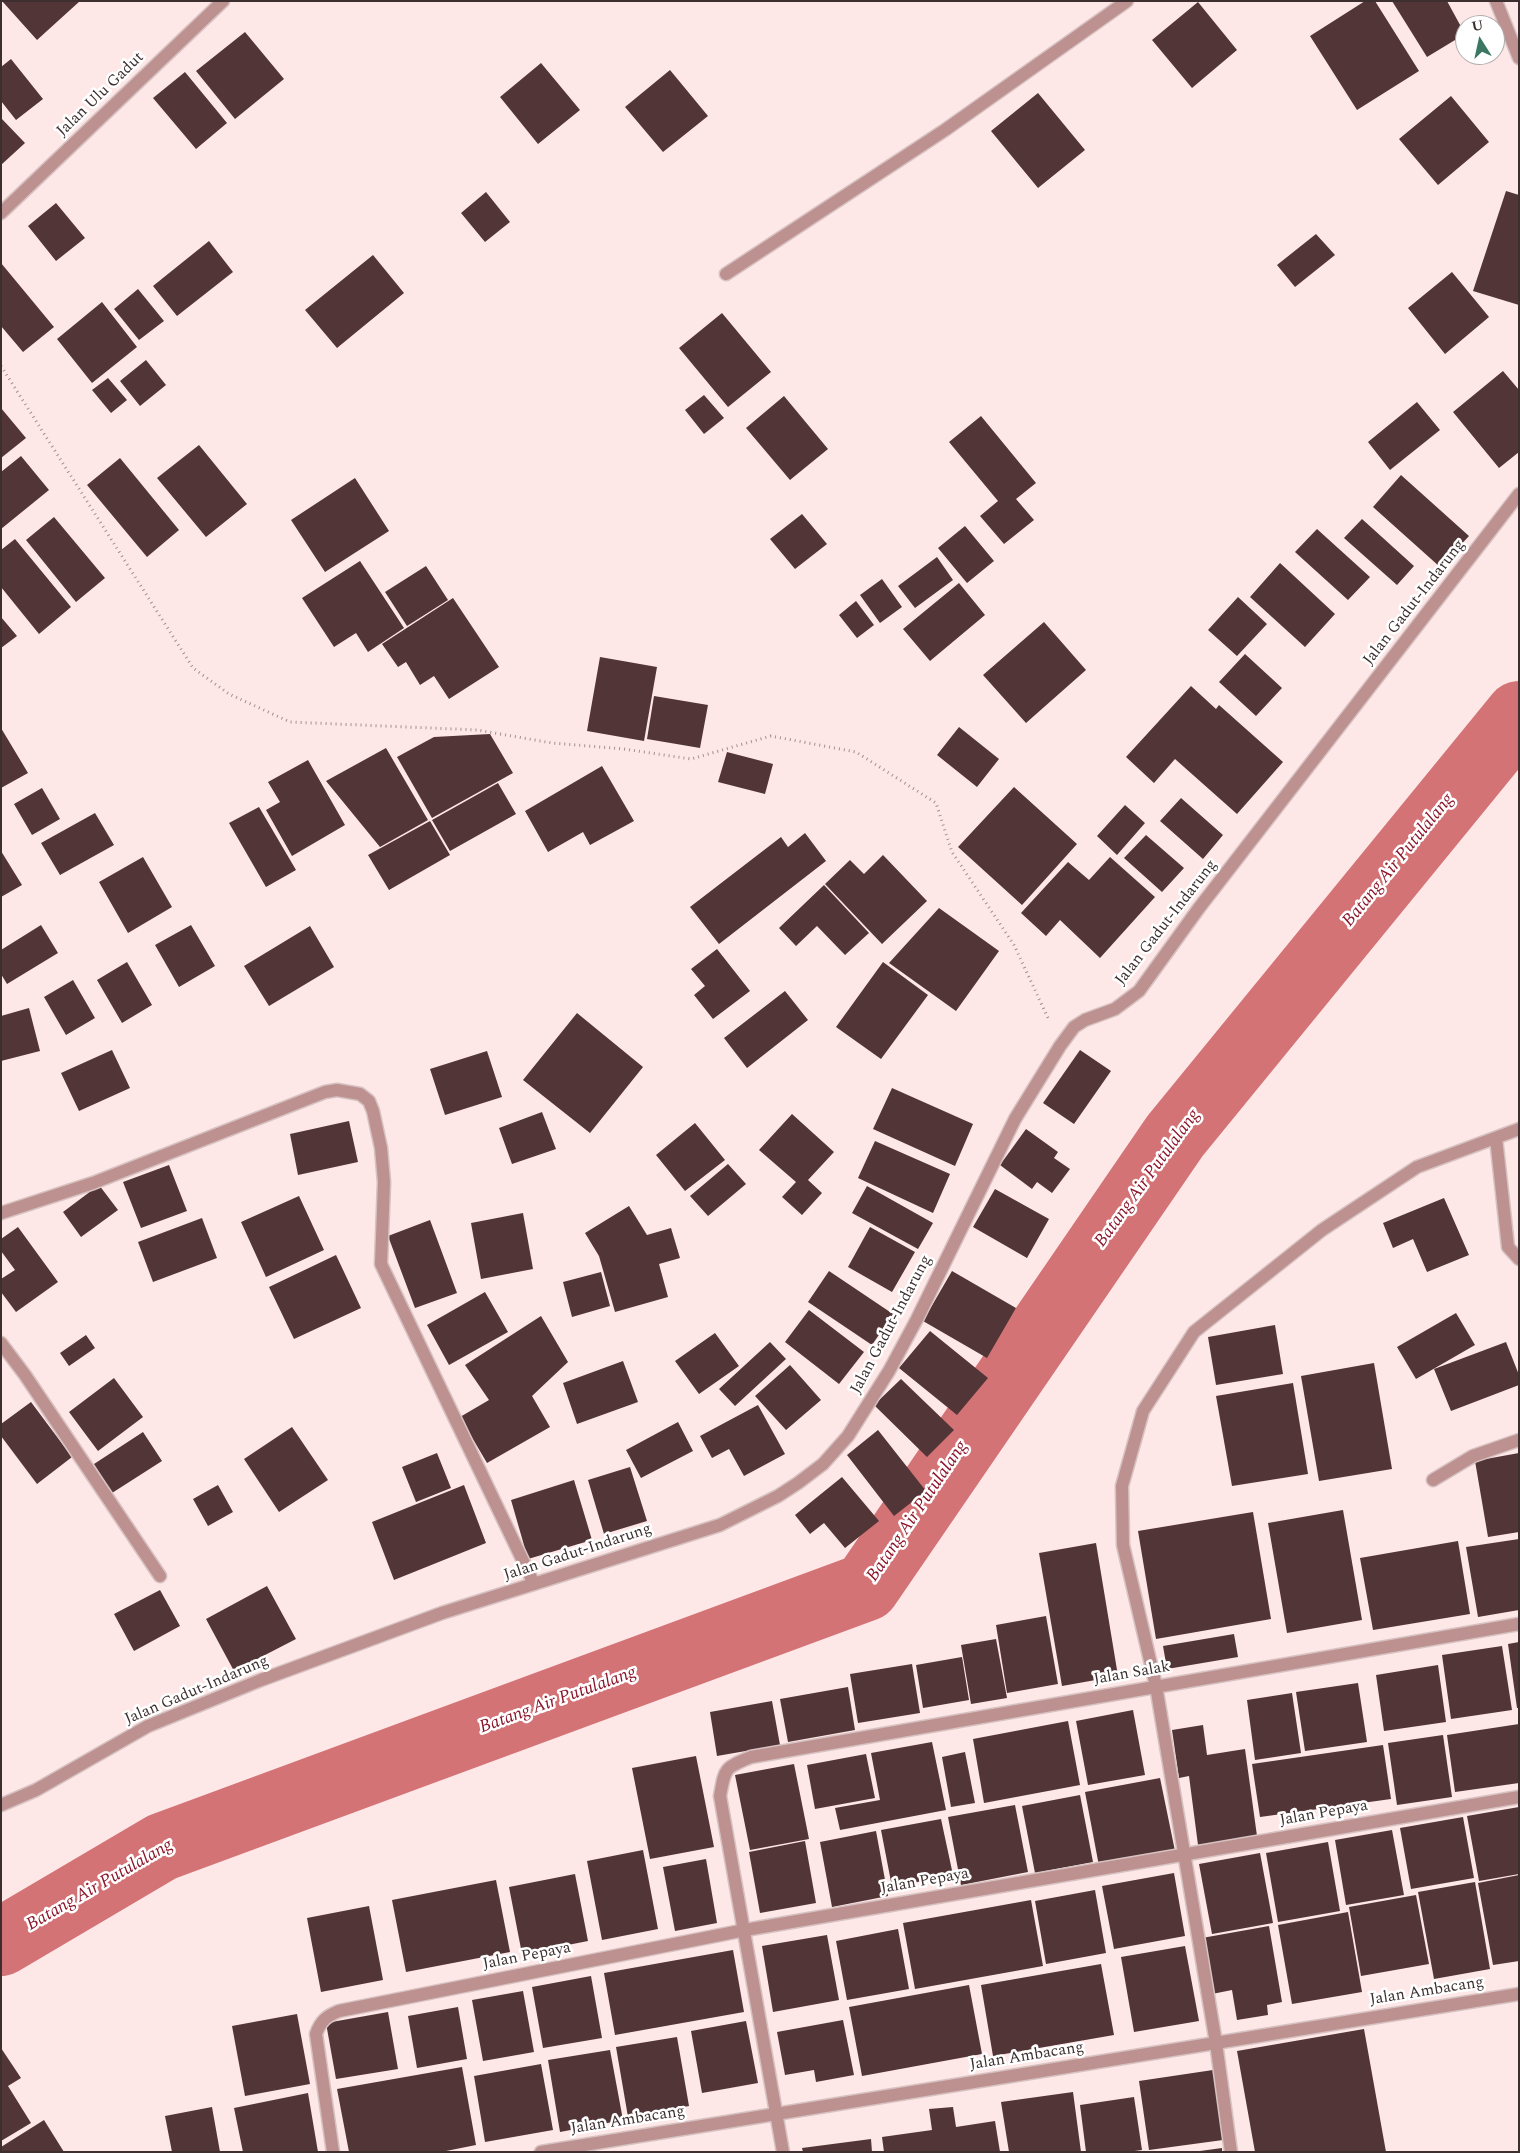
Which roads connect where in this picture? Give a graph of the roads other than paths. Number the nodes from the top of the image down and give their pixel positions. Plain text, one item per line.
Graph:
1 (223, 1) edge
2 (1127, 1) edge
3 (1496, 1) edge
4 (1519, 58) edge
5 (1, 213) edge
6 (726, 274) dead end
7 (1519, 494) edge
8 (1519, 1129) edge
9 (1496, 1138) junction
10 (1, 1213) edge
11 (1519, 1259) edge
12 (1, 1343) edge
13 (1519, 1440) edge
14 (1433, 1480) dead end
15 (160, 1576) dead end
16 (534, 1584) junction
17 (1519, 1624) edge
18 (1156, 1686) junction
19 (1519, 1797) edge
20 (1, 1805) edge
21 (1185, 1854) junction
22 (745, 1930) junction
23 (1519, 1994) edge
24 (1216, 2043) junction
25 (777, 2114) junction
26 (332, 2152) edge
27 (541, 2152) edge
28 (783, 2152) edge
29 (1231, 2152) edge

1 - 5 street, Jalan Ulu Gadut
2 - 6 street
3 - 4 street
7 - 16 street, Jalan Gadut-Indarung
8 - 9 street
9 - 11 street
9 - 18 street
10 - 16 street
12 - 15 street
13 - 14 street
16 - 20 street, Jalan Gadut-Indarung
17 - 18 street, Jalan Salak
18 - 21 street
18 - 22 street, Jalan Salak
19 - 21 street, Jalan Pepaya
21 - 22 street, Jalan Pepaya
21 - 24 street
22 - 25 street, Jalan Salak
22 - 26 street, Jalan Pepaya
23 - 24 street, Jalan Ambacang
24 - 25 street, Jalan Ambacang
24 - 29 street
25 - 27 street, Jalan Ambacang
25 - 28 street, Jalan Salak

